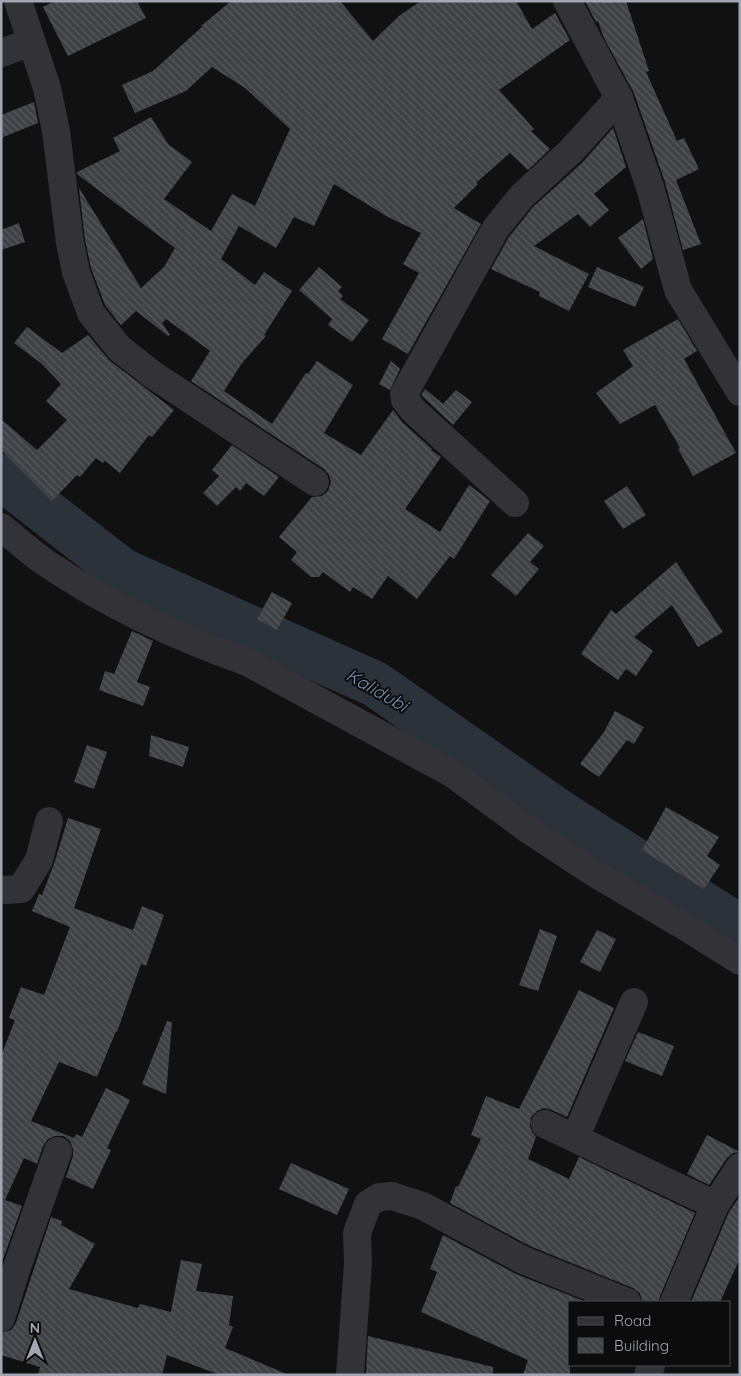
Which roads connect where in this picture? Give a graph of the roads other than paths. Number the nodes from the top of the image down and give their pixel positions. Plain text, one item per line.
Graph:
1 (18, 1) edge
2 (567, 1) edge
3 (31, 42) junction
4 (1, 53) edge
5 (619, 98) junction
6 (740, 392) edge
7 (315, 482) dead end
8 (515, 503) dead end
9 (1, 527) edge
10 (49, 821) dead end
11 (1, 889) edge
12 (740, 962) edge
13 (634, 1002) dead end
14 (545, 1124) dead end
15 (575, 1138) junction
16 (58, 1151) dead end
17 (740, 1167) edge
18 (715, 1205) junction
19 (625, 1301) edge
20 (674, 1301) edge
21 (1, 1318) edge
22 (350, 1375) edge

1 - 3 street
2 - 5 street
3 - 4 street
3 - 7 street
5 - 6 street
5 - 8 street
9 - 12 street
10 - 11 street
13 - 15 street
14 - 15 street
15 - 18 street
16 - 21 street
17 - 18 street
18 - 20 street
19 - 22 street

